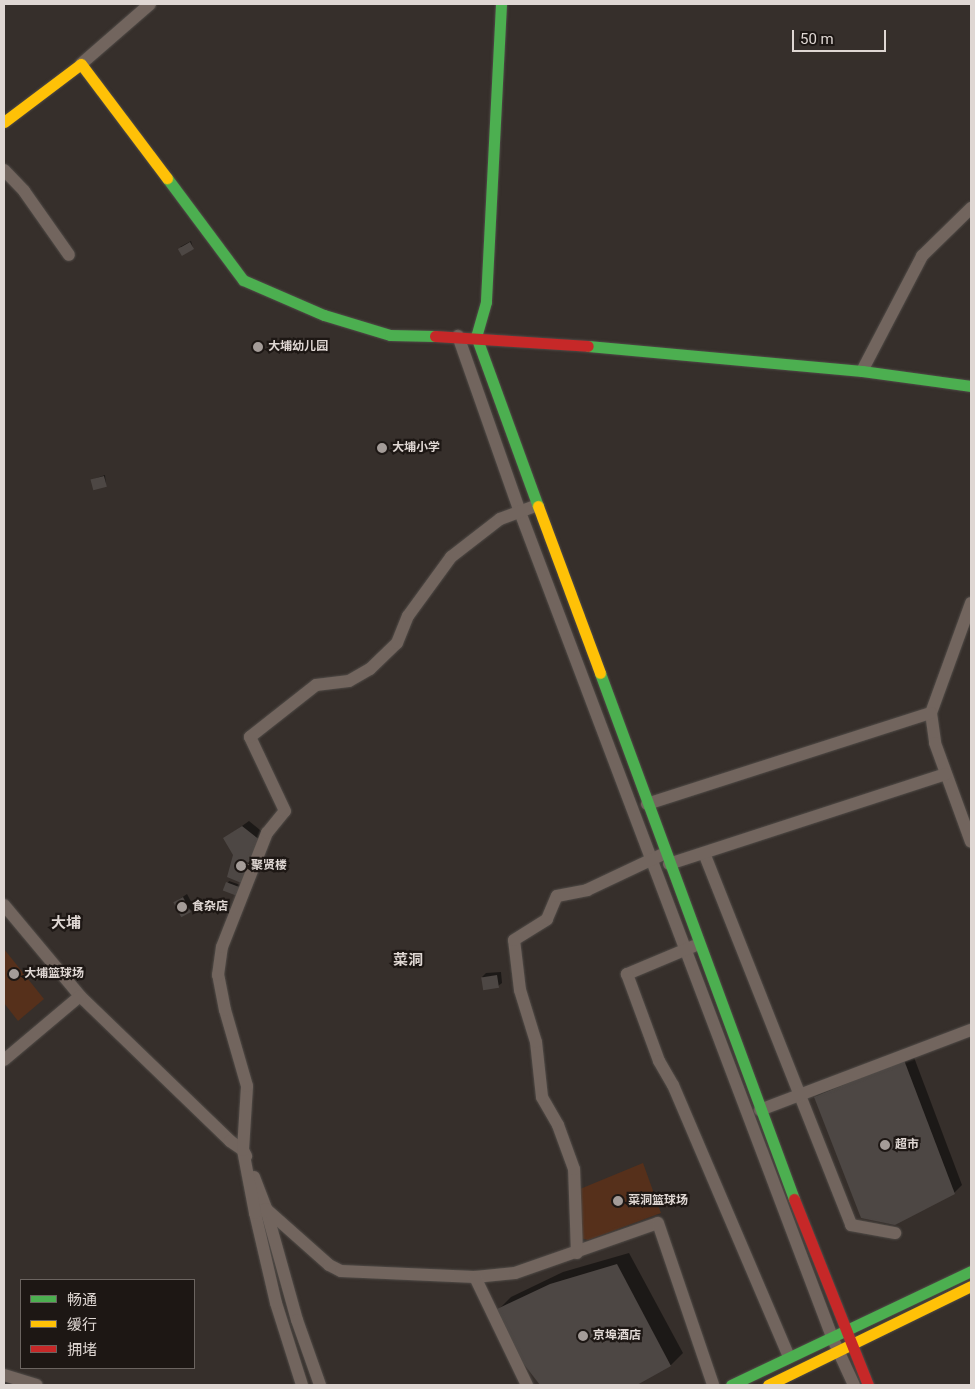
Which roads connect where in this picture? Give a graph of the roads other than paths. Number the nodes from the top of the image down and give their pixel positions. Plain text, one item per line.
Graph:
1 (150, 4) edge
2 (501, 4) edge
3 (81, 64) junction
4 (4, 122) edge
5 (4, 170) edge
6 (971, 208) edge
7 (69, 255) dead end
8 (458, 336) junction
9 (476, 336) junction
10 (862, 371) junction
11 (971, 386) edge
12 (538, 505) junction
13 (520, 512) junction
14 (971, 604) edge
15 (931, 713) junction
16 (946, 774) junction
17 (647, 804) junction
18 (971, 842) edge
19 (704, 853) junction
20 (653, 859) junction
21 (667, 859) junction
22 (4, 905) edge
23 (699, 944) junction
24 (687, 949) junction
25 (80, 996) junction
26 (971, 1030) edge
27 (4, 1060) edge
28 (799, 1096) junction
29 (760, 1110) junction
30 (244, 1150) junction
31 (261, 1211) junction
32 (896, 1233) dead end
33 (578, 1253) junction
34 (971, 1270) edge
35 (475, 1277) junction
36 (971, 1286) edge
37 (844, 1331) junction
38 (832, 1337) junction
39 (850, 1344) junction
40 (837, 1350) junction
41 (789, 1357) junction
42 (4, 1375) edge
43 (36, 1385) edge
44 (302, 1385) edge
45 (320, 1385) edge
46 (528, 1385) edge
47 (713, 1385) edge
48 (731, 1385) edge
49 (768, 1385) edge
50 (854, 1385) edge
51 (868, 1385) edge

1 - 3 street
2 - 9 street
3 - 4 street
3 - 8 street
5 - 7 street
6 - 10 street
8 - 9 street
8 - 13 street
9 - 10 street
9 - 12 street
10 - 11 street
12 - 13 street
12 - 17 street
13 - 20 street
13 - 30 street
14 - 15 street
15 - 16 street
15 - 17 street
16 - 18 street
16 - 19 street
17 - 21 street
19 - 21 street
19 - 28 street
20 - 21 street
20 - 24 street
20 - 33 street
21 - 23 street
22 - 25 street
23 - 24 street
23 - 29 street
24 - 38 street
24 - 41 street
25 - 27 street
25 - 30 street
26 - 28 street
28 - 29 street
28 - 32 street
29 - 37 street
30 - 31 street
31 - 35 street
31 - 44 street
31 - 45 street
33 - 35 street
33 - 47 street
34 - 37 street
35 - 46 street
36 - 39 street
37 - 38 street
37 - 39 street
38 - 40 street
38 - 41 street
39 - 40 street
39 - 51 street
40 - 49 street
40 - 50 street
41 - 48 street
42 - 43 street

